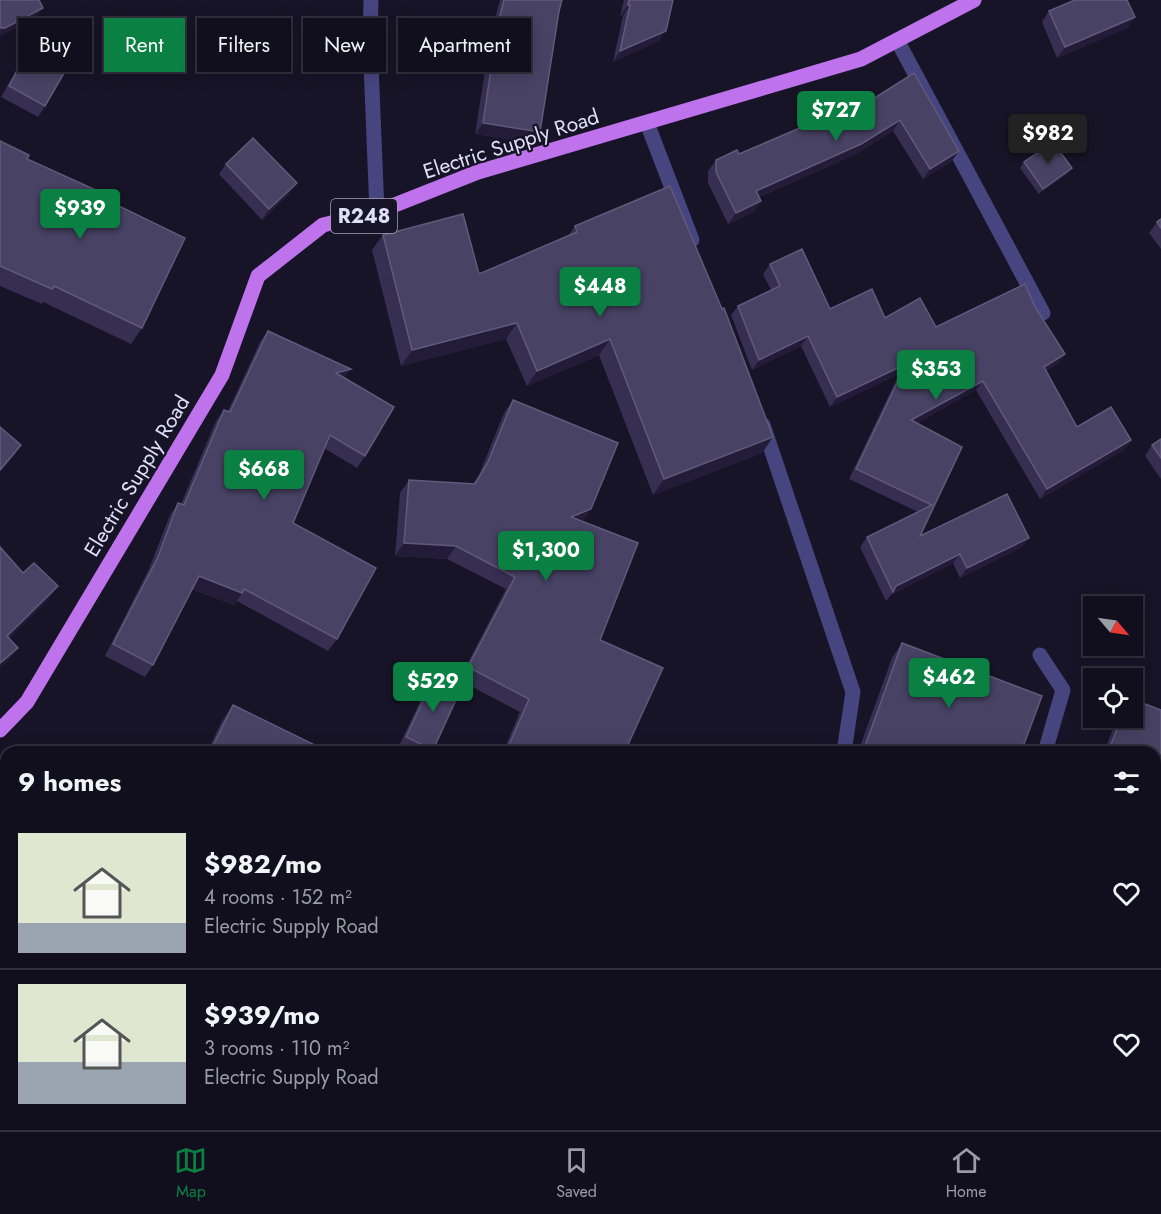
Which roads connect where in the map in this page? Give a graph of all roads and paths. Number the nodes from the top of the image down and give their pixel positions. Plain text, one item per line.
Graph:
1 (372, 0) edge
2 (974, 0) edge
3 (897, 40) junction
4 (647, 123) junction
5 (377, 212) junction
6 (698, 256) edge
7 (1043, 313) dead end
8 (758, 411) edge
9 (1040, 655) dead end
10 (0, 730) edge
11 (845, 746) edge
12 (1047, 746) edge

1 - 5 street
2 - 3 main road, Electric Supply Road / R248
3 - 4 main road, Electric Supply Road / R248
3 - 7 street
4 - 5 main road, Electric Supply Road / R248
4 - 6 street
5 - 10 main road, Electric Supply Road / R248
8 - 11 street
9 - 12 street

